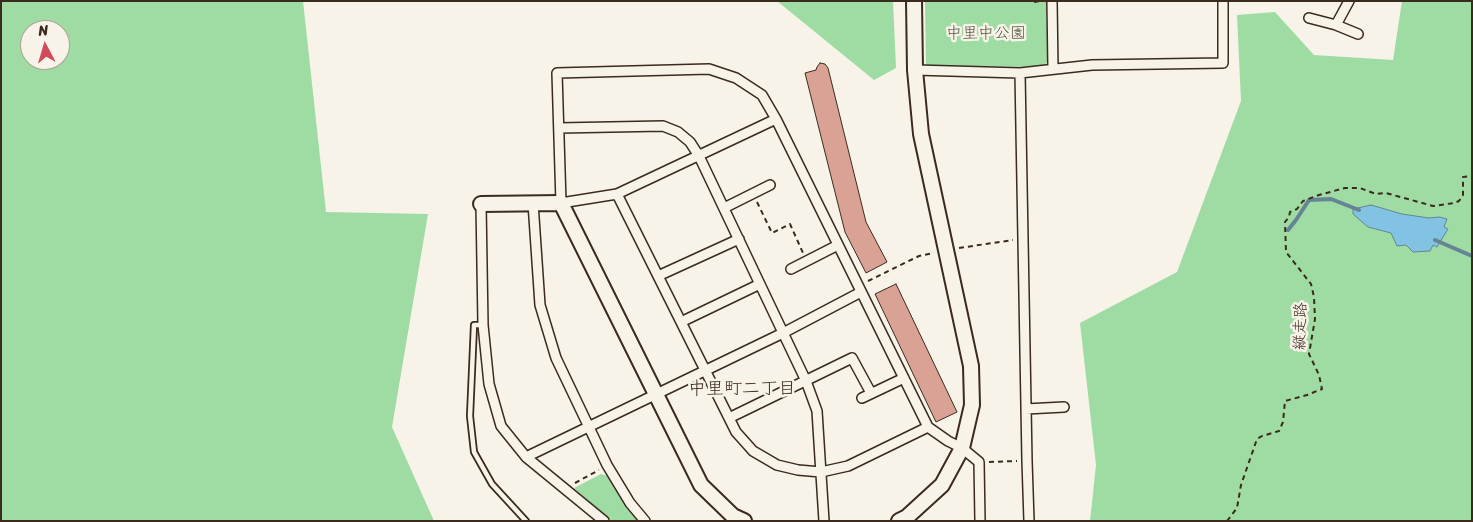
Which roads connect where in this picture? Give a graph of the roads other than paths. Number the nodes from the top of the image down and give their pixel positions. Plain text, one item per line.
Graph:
1 (914, 1) edge
2 (1052, 1) edge
3 (1223, 1) edge
4 (1348, 1) edge
5 (1309, 18) dead end
6 (1336, 25) junction
7 (1358, 34) dead end
8 (915, 70) junction
9 (1054, 70) junction
10 (1020, 73) junction
11 (776, 119) junction
12 (559, 128) junction
13 (699, 156) junction
14 (770, 185) dead end
15 (617, 194) junction
16 (533, 203) junction
17 (561, 203) junction
18 (481, 204) joint
19 (724, 208) junction
20 (739, 239) junction
21 (838, 245) junction
22 (791, 269) dead end
23 (658, 276) junction
24 (760, 284) junction
25 (861, 292) junction
26 (681, 322) junction
27 (483, 325) junction
28 (783, 333) junction
29 (706, 371) junction
30 (904, 378) junction
31 (806, 381) junction
32 (871, 393) junction
33 (656, 395) junction
34 (862, 398) dead end
35 (1064, 407) dead end
36 (1026, 409) junction
37 (729, 418) junction
38 (588, 427) junction
39 (928, 427) junction
40 (962, 448) junction
41 (526, 457) junction
42 (821, 472) junction
43 (526, 521) edge
44 (604, 521) edge
45 (645, 521) edge
46 (744, 521) edge
47 (824, 521) edge
48 (899, 521) edge
49 (980, 521) edge
50 (1029, 521) edge

1 - 8 street
2 - 9 street
3 - 9 street
4 - 6 street
5 - 6 street
6 - 7 street
8 - 10 street
8 - 40 street
9 - 10 street
10 - 36 street
11 - 12 street
11 - 13 street
11 - 21 street
12 - 13 street
12 - 17 street
13 - 15 street
13 - 19 street
14 - 19 street
15 - 17 street
15 - 23 street
16 - 17 street
16 - 18 street
16 - 38 street
17 - 33 street
18 - 27 street
19 - 20 street
20 - 23 street
20 - 24 street
21 - 22 street
21 - 25 street
23 - 26 street
24 - 26 street
24 - 28 street
25 - 28 street
25 - 30 street
26 - 29 street
27 - 41 street
27 - 43 lane
28 - 29 street
28 - 31 street
29 - 33 street
29 - 37 street
30 - 32 street
30 - 39 street
31 - 32 street
31 - 37 street
31 - 42 street
32 - 34 street
33 - 38 street
33 - 46 street
35 - 36 street
36 - 50 street
37 - 42 street
38 - 41 street
38 - 45 street
39 - 40 street
39 - 42 street
40 - 48 street
40 - 49 street
41 - 44 street
42 - 47 street

